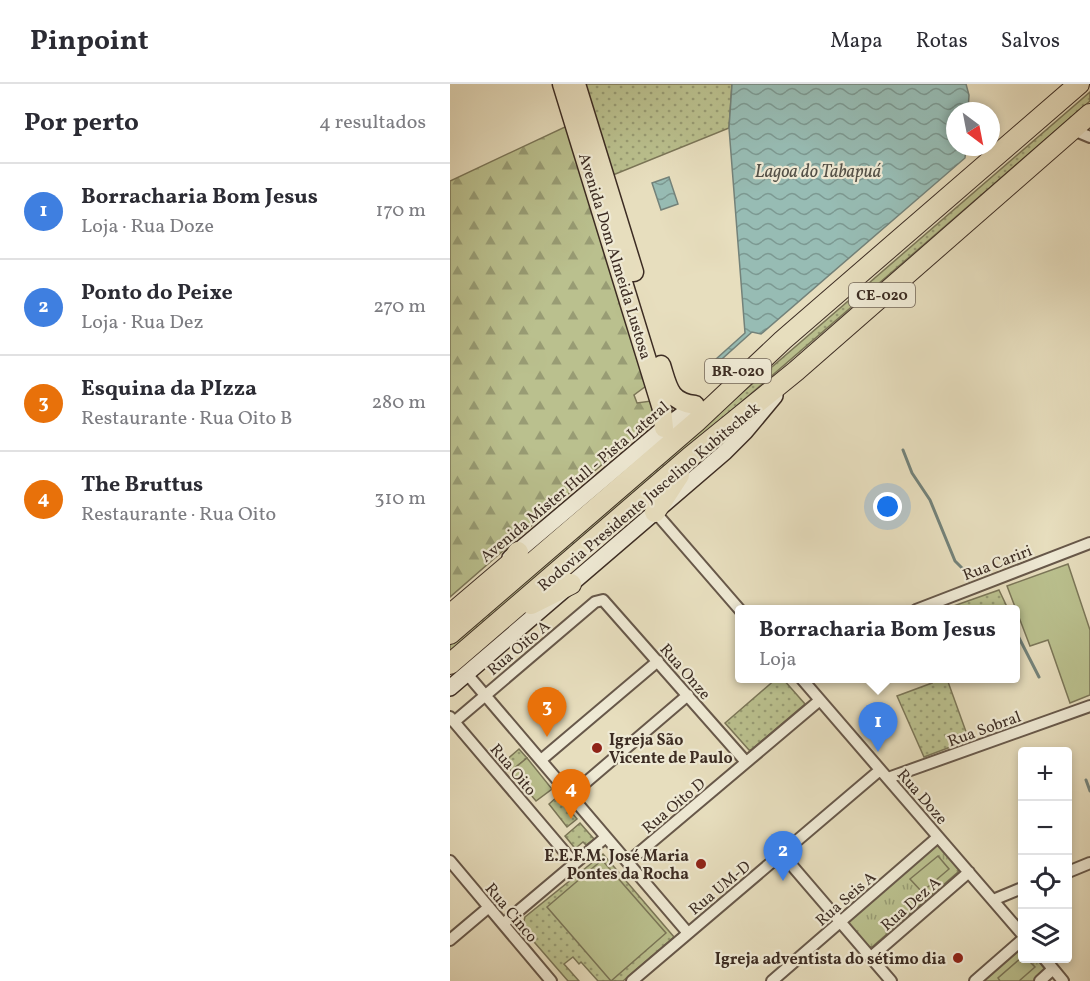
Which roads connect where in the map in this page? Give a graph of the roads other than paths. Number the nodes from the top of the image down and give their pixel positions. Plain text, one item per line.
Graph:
1 (562, 84) edge
2 (576, 84) edge
3 (1079, 84) edge
4 (1061, 91) edge
5 (1090, 116) edge
6 (1071, 129) junction
7 (1090, 137) edge
8 (618, 241) junction
9 (783, 339) junction
10 (796, 371) junction
11 (662, 387) junction
12 (695, 405) junction
13 (664, 428) junction
14 (690, 457) junction
15 (655, 512) junction
16 (1090, 543) edge
17 (518, 552) junction
18 (571, 584) junction
19 (603, 600) joint
20 (737, 605) edge
21 (927, 605) edge
22 (450, 609) edge
23 (450, 615) edge
24 (507, 616) junction
25 (450, 634) edge
26 (658, 661) junction
27 (454, 666) edge
28 (805, 683) edge
29 (450, 688) edge
30 (485, 695) junction
31 (688, 695) junction
32 (820, 700) junction
33 (1090, 706) edge
34 (452, 719) edge
35 (541, 760) junction
36 (746, 762) junction
37 (884, 774) junction
38 (571, 795) junction
39 (606, 837) junction
40 (938, 837) junction
41 (782, 854) junction
42 (450, 861) edge
43 (628, 862) junction
44 (574, 863) junction
45 (1090, 863) edge
46 (1072, 870) edge
47 (969, 872) junction
48 (1018, 890) edge
49 (993, 900) junction
50 (489, 907) junction
51 (840, 922) junction
52 (503, 924) junction
53 (1018, 928) edge
54 (688, 933) junction
55 (450, 940) edge
56 (1018, 944) edge
57 (871, 957) junction
58 (1048, 963) edge
59 (1053, 969) junction
60 (551, 981) edge
61 (632, 981) edge
62 (772, 981) edge
63 (891, 981) edge
64 (975, 981) edge
65 (1040, 981) edge
66 (1064, 981) edge

1 - 8 main road, Avenida Dom Almeida Lustosa
2 - 8 main road, Avenida Dom Almeida Lustosa
3 - 4 highway, Rodovia Presidente Juscelino Kubitschek / CE-020
4 - 9 highway, Rodovia Presidente Juscelino Kubitschek / CE-020
5 - 6 highway, Rodovia Presidente Juscelino Kubitschek
6 - 7 street
6 - 10 highway, Rodovia Presidente Juscelino Kubitschek / CE-020
8 - 11 main road, Avenida Dom Almeida Lustosa
9 - 12 highway, BR-020
9 - 25 highway, Rodovia Presidente Juscelino Kubitschek / CE-020
10 - 14 highway, Rodovia Presidente Juscelino Kubitschek / CE-020
10 - 15 main road
11 - 12 main road, Avenida Dom Almeida Lustosa
11 - 13 main road, Avenida Dom Almeida Lustosa
12 - 13 main road, Avenida Mister Hull - Pista Lateral / BR-020
13 - 17 main road, Avenida Mister Hull - Pista Lateral / BR-020
14 - 15 highway
14 - 24 highway, Rodovia Presidente Juscelino Kubitschek / CE-020
15 - 18 main road
15 - 20 street
16 - 21 street, Rua Cariri
17 - 22 main road, Avenida Mister Hull - Pista Lateral / BR-020
17 - 23 highway
18 - 24 highway
18 - 27 main road
19 - 26 street, Rua Onze
19 - 30 street, Rua Oito A
24 - 27 highway, Rodovia Presidente Juscelino Kubitschek / CE-020
26 - 31 street, Rua Onze
26 - 35 street
27 - 29 main road
27 - 30 street, Rua Oito
28 - 32 street, Rua Doze
30 - 34 street, Rua Oito A
30 - 35 street, Rua Oito
31 - 36 street, Rua Onze
31 - 38 street
32 - 36 street, Rua Oito D
32 - 37 street, Rua Doze
33 - 37 street, Rua Sobral
34 - 44 street, Rua Oito
35 - 38 street, Rua Oito
36 - 43 street, Rua Oito D
37 - 40 street, Rua Doze
37 - 41 street, Rua UM-D
38 - 39 street, Rua Oito
39 - 43 street, Rua Oito
39 - 44 street
40 - 47 street, Rua Doze
40 - 51 street, Rua Seis A
41 - 51 street
41 - 54 street, Rua UM-D
42 - 50 street, Rua Cinco
43 - 54 street, Rua Oito
44 - 52 street
45 - 46 street
47 - 49 street, Rua Doze
47 - 57 street, Rua Dez A
48 - 49 street
49 - 53 street, Rua Doze
50 - 52 street, Rua Cinco
50 - 55 street
51 - 57 street
51 - 62 street, Rua Seis A
52 - 60 street, Rua Cinco
54 - 61 street, Rua UM-D
56 - 64 street
57 - 63 street
58 - 59 street
59 - 65 street
59 - 66 street

